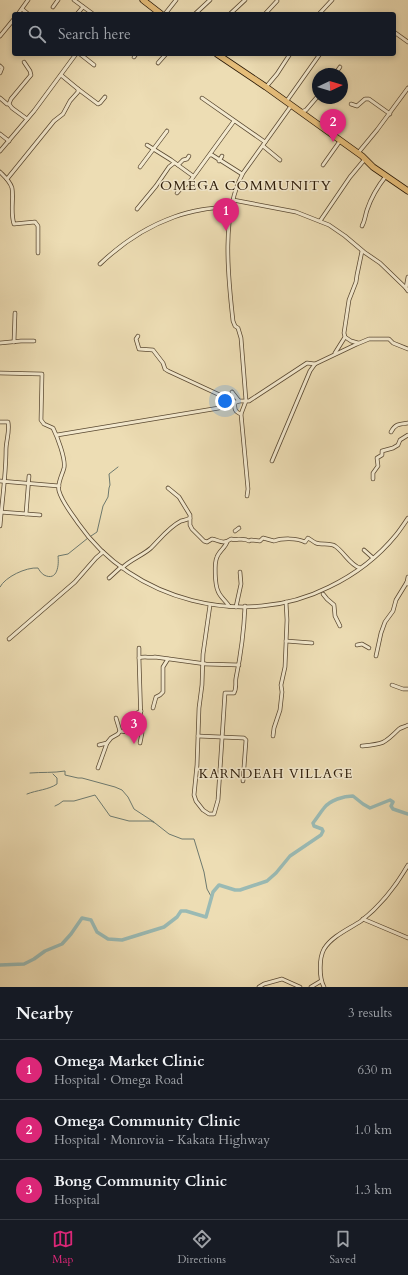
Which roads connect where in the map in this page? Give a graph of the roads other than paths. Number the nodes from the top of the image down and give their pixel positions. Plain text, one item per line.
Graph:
1 (28, 0) edge
2 (58, 0) edge
3 (74, 0) edge
4 (142, 0) edge
5 (176, 0) edge
6 (210, 0) edge
7 (245, 0) edge
8 (332, 0) edge
9 (277, 1) dead end
10 (53, 7) dead end
11 (83, 7) junction
12 (22, 9) junction
13 (20, 12) edge
14 (26, 12) edge
15 (79, 12) edge
16 (90, 12) edge
17 (158, 12) edge
18 (167, 12) edge
19 (197, 12) edge
20 (232, 12) edge
21 (267, 12) edge
22 (321, 12) edge
23 (12, 21) edge
24 (396, 33) edge
25 (0, 36) edge
26 (408, 42) edge
27 (75, 56) edge
28 (83, 56) edge
29 (164, 56) edge
30 (225, 56) edge
31 (289, 56) edge
32 (319, 56) edge
33 (24, 62) dead end
34 (158, 64) dead end
35 (94, 65) dead end
36 (0, 66) edge
37 (0, 73) edge
38 (61, 75) junction
39 (266, 87) junction
40 (408, 88) edge
41 (78, 89) junction
42 (105, 97) dead end
43 (0, 98) edge
44 (202, 98) dead end
45 (312, 103) edge
46 (9, 104) junction
47 (289, 104) junction
48 (351, 104) dead end
49 (215, 108) junction
50 (212, 112) dead end
51 (301, 112) junction
52 (390, 114) junction
53 (27, 118) junction
54 (234, 121) junction
55 (167, 131) dead end
56 (0, 134) edge
57 (9, 141) junction
58 (340, 141) junction
59 (265, 142) junction
60 (146, 145) dead end
61 (263, 146) junction
62 (153, 149) junction
63 (0, 151) edge
64 (358, 153) junction
65 (210, 155) junction
66 (188, 156) dead end
67 (222, 156) dead end
68 (365, 159) junction
69 (280, 160) dead end
70 (219, 161) junction
71 (174, 163) junction
72 (178, 165) junction
73 (323, 165) dead end
74 (140, 167) dead end
75 (0, 172) edge
76 (242, 174) junction
77 (193, 176) junction
78 (386, 176) junction
79 (7, 179) junction
80 (408, 191) edge
81 (177, 192) dead end
82 (233, 200) junction
83 (231, 206) junction
84 (137, 209) dead end
85 (320, 221) junction
86 (362, 226) dead end
87 (362, 251) junction
88 (38, 253) dead end
89 (100, 264) dead end
90 (408, 277) edge
91 (406, 288) junction
92 (408, 291) edge
93 (15, 313) dead end
94 (138, 336) dead end
95 (345, 337) junction
96 (34, 341) dead end
97 (14, 342) junction
98 (0, 343) edge
99 (359, 343) junction
100 (153, 344) dead end
101 (408, 349) edge
102 (153, 350) junction
103 (334, 354) junction
104 (315, 364) junction
105 (0, 373) edge
106 (232, 392) dead end
107 (239, 401) junction
108 (246, 401) junction
109 (235, 402) junction
110 (242, 414) junction
111 (0, 422) edge
112 (408, 423) edge
113 (391, 432) dead end
114 (56, 435) junction
115 (408, 435) edge
116 (272, 461) dead end
117 (29, 476) dead end
118 (373, 479) dead end
119 (2, 481) edge
120 (28, 484) junction
121 (59, 486) junction
122 (168, 488) dead end
123 (247, 496) dead end
124 (1, 512) edge
125 (26, 514) junction
126 (40, 515) dead end
127 (190, 518) junction
128 (408, 519) edge
129 (0, 526) edge
130 (240, 528) dead end
131 (235, 530) dead end
132 (227, 542) junction
133 (364, 550) dead end
134 (103, 552) junction
135 (373, 558) junction
136 (122, 567) junction
137 (360, 568) junction
138 (240, 572) dead end
139 (408, 577) edge
140 (109, 578) dead end
141 (407, 583) edge
142 (323, 594) dead end
143 (286, 602) junction
144 (210, 605) junction
145 (229, 606) junction
146 (245, 606) junction
147 (236, 607) junction
148 (340, 626) dead end
149 (9, 639) dead end
150 (286, 641) junction
151 (312, 643) dead end
152 (357, 645) dead end
153 (139, 648) dead end
154 (370, 648) dead end
155 (376, 656) dead end
156 (140, 658) junction
157 (168, 660) junction
158 (202, 663) junction
159 (239, 665) junction
160 (392, 685) dead end
161 (408, 689) edge
162 (153, 708) dead end
163 (141, 711) junction
164 (116, 718) dead end
165 (408, 725) edge
166 (120, 731) junction
167 (198, 736) junction
168 (273, 736) dead end
169 (222, 737) junction
170 (107, 743) junction
171 (138, 743) dead end
172 (99, 745) dead end
173 (362, 746) dead end
174 (98, 768) dead end
175 (243, 781) dead end
176 (408, 865) edge
177 (363, 919) junction
178 (408, 938) edge
179 (321, 981) junction
180 (259, 987) edge
181 (300, 987) edge
182 (311, 987) edge
183 (324, 987) edge

1 - 12 street
2 - 10 street
3 - 11 street
4 - 17 highway
5 - 18 street
6 - 19 street
7 - 20 street
8 - 22 street
9 - 21 street
11 - 15 street
11 - 16 street
12 - 13 street
12 - 14 street
23 - 25 street
24 - 26 street
27 - 38 street
28 - 35 street
29 - 34 street
30 - 39 highway
31 - 39 street
32 - 47 street
33 - 46 street
36 - 37 street
38 - 41 street
38 - 53 street
39 - 47 highway
40 - 52 street
41 - 42 street
41 - 79 street
43 - 46 street
44 - 49 street
45 - 51 street
46 - 53 street
47 - 51 highway
47 - 59 street
48 - 52 street
49 - 50 street
49 - 54 street
51 - 58 highway
52 - 64 street
53 - 57 street
54 - 59 street
54 - 65 street
55 - 62 street
56 - 57 street
57 - 63 street
58 - 64 highway
58 - 73 street
59 - 61 street
60 - 62 street
61 - 69 street
61 - 76 street
62 - 71 street
62 - 74 street
64 - 68 highway
65 - 70 street
65 - 77 street
66 - 72 street
67 - 70 street
68 - 78 highway
68 - 85 street
70 - 76 street
71 - 72 street
71 - 84 street
72 - 77 street
75 - 79 street
76 - 82 street
77 - 81 street
78 - 80 highway
78 - 86 street
79 - 88 street
82 - 83 street
82 - 85 street
83 - 89 street
83 - 108 street
85 - 87 street
87 - 91 street
87 - 95 street
90 - 91 street
91 - 92 street
93 - 97 street
94 - 102 street
95 - 99 street
95 - 103 street
96 - 97 street
97 - 98 street
99 - 101 street
99 - 103 street
100 - 102 street
102 - 109 street
103 - 104 street
104 - 108 street
104 - 116 street
105 - 114 street
106 - 107 street
107 - 108 street
107 - 109 street
108 - 110 street
109 - 110 street
109 - 114 street
110 - 123 street
111 - 119 street
112 - 113 street
114 - 121 street
115 - 118 street
117 - 120 street
119 - 120 street
119 - 124 street
120 - 121 street
120 - 125 street
121 - 134 street
122 - 127 street
124 - 125 street
124 - 129 street
125 - 126 street
127 - 132 street
127 - 136 street
128 - 135 street
130 - 131 street
132 - 137 street
132 - 145 street
133 - 135 street
134 - 136 street
134 - 149 street
135 - 137 street
136 - 140 street
136 - 144 street
137 - 143 street
138 - 147 street
139 - 141 street
141 - 155 street
142 - 148 street
143 - 146 street
143 - 150 street
144 - 145 street
144 - 158 street
145 - 147 street
146 - 147 street
146 - 159 street
150 - 151 street
150 - 168 street
152 - 154 street
153 - 156 street
156 - 157 street
156 - 163 street
157 - 158 street
157 - 162 street
158 - 159 street
158 - 167 street
159 - 169 street
160 - 161 street
163 - 166 street
163 - 171 street
164 - 166 street
165 - 173 street
166 - 170 street
167 - 169 street
167 - 169 street
169 - 175 street
170 - 172 street
170 - 174 street
176 - 177 street
177 - 178 street
177 - 179 street
179 - 182 street
179 - 183 street
180 - 181 street

